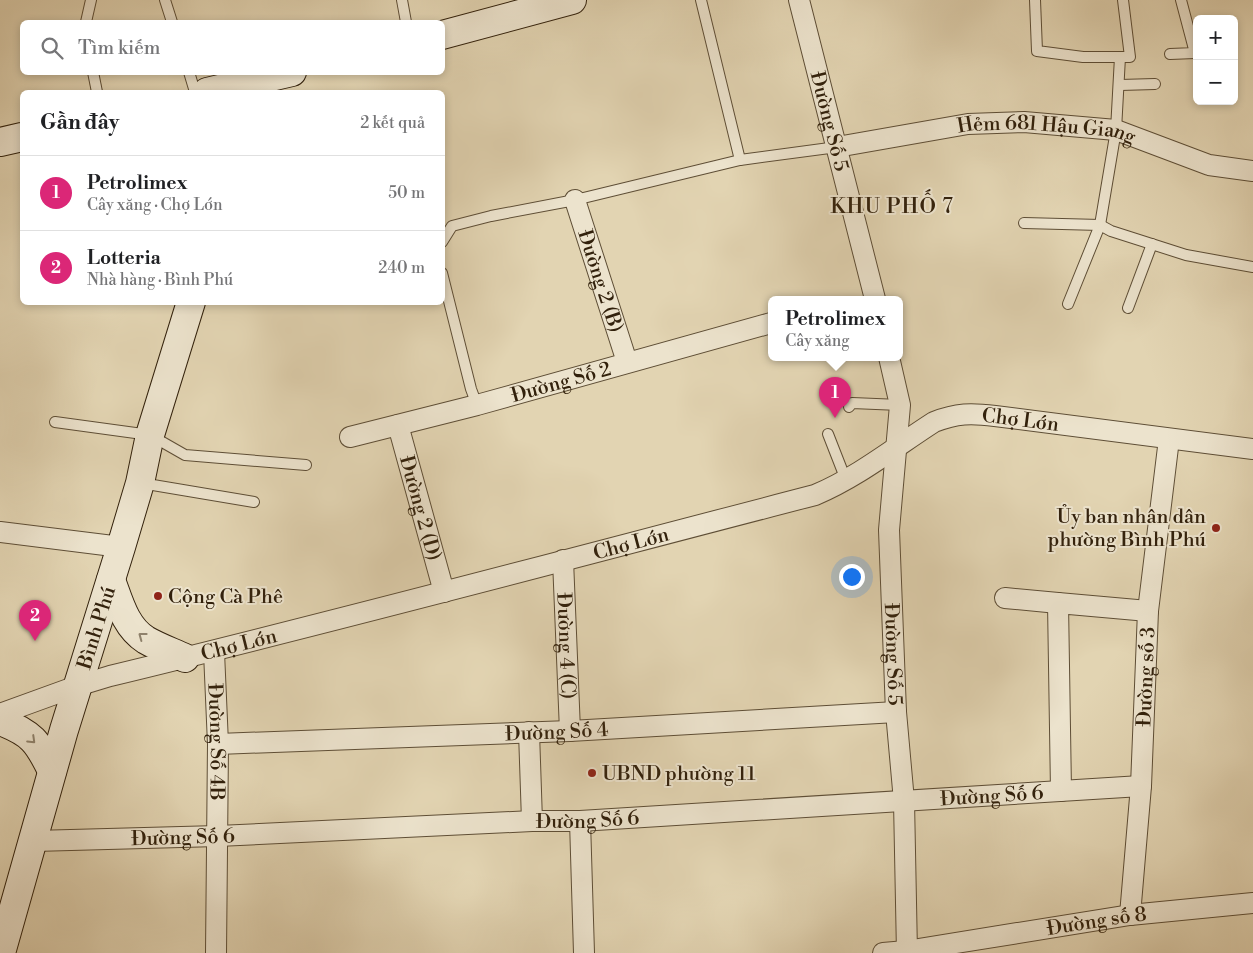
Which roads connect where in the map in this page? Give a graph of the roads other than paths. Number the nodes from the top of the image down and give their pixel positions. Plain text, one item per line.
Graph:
1 (90, 0) edge
2 (166, 0) edge
3 (402, 0) edge
4 (572, 0) edge
5 (702, 0) edge
6 (799, 0) edge
7 (1035, 0) edge
8 (1123, 0) edge
9 (1181, 0) edge
10 (86, 20) edge
11 (171, 20) edge
12 (406, 20) edge
13 (445, 34) edge
14 (1170, 54) dead end
15 (1120, 57) junction
16 (93, 75) edge
17 (189, 75) edge
18 (283, 75) edge
19 (1155, 84) dead end
20 (1120, 85) junction
21 (249, 87) edge
22 (96, 90) edge
23 (194, 90) edge
24 (224, 90) edge
25 (1116, 130) junction
26 (20, 137) edge
27 (0, 142) edge
28 (837, 147) junction
29 (740, 160) junction
30 (1253, 171) edge
31 (575, 200) junction
32 (1024, 223) dead end
33 (1100, 225) junction
34 (445, 237) edge
35 (1152, 244) junction
36 (1253, 267) edge
37 (445, 285) edge
38 (869, 296) edge
39 (1068, 304) dead end
40 (190, 305) edge
41 (1128, 308) dead end
42 (768, 324) edge
43 (890, 361) edge
44 (627, 362) junction
45 (477, 405) junction
46 (900, 405) junction
47 (848, 407) dead end
48 (55, 422) dead end
49 (398, 425) junction
50 (828, 434) dead end
51 (150, 435) junction
52 (350, 437) dead end
53 (1169, 439) junction
54 (896, 446) junction
55 (1253, 449) edge
56 (306, 465) dead end
57 (846, 480) junction
58 (140, 483) junction
59 (254, 502) dead end
60 (2, 533) edge
61 (121, 547) junction
62 (563, 560) junction
63 (111, 580) junction
64 (444, 592) junction
65 (1005, 598) dead end
66 (1058, 603) junction
67 (1148, 611) junction
68 (214, 652) junction
69 (185, 658) junction
70 (77, 686) junction
71 (896, 712) junction
72 (0, 714) edge
73 (0, 721) edge
74 (570, 731) junction
75 (529, 732) junction
76 (218, 744) junction
77 (52, 772) junction
78 (1141, 786) junction
79 (1061, 792) junction
80 (904, 801) junction
81 (532, 821) junction
82 (580, 821) junction
83 (218, 836) junction
84 (34, 841) junction
85 (1253, 903) edge
86 (1130, 915) junction
87 (906, 952) edge
88 (1, 953) edge
89 (216, 953) edge
90 (584, 953) edge
91 (883, 953) edge

1 - 10 lane
2 - 11 lane
3 - 12 lane
4 - 13 street
5 - 29 lane
6 - 28 street, Đường Số 5
7 - 15 lane
8 - 15 lane
9 - 14 lane
15 - 20 lane
16 - 22 lane
17 - 23 lane
18 - 21 street
19 - 20 lane
20 - 25 lane
21 - 24 street
25 - 28 street, Hẻm 681 Hậu Giang
25 - 30 street, Hẻm 681 Hậu Giang
25 - 33 lane
26 - 27 street
28 - 29 lane
28 - 38 street, Đường Số 5
29 - 31 lane
31 - 34 lane
31 - 44 street, Đường 2 (B)
32 - 33 lane
33 - 35 lane
33 - 39 lane
35 - 36 lane
35 - 41 lane
37 - 45 lane
40 - 51 street, Bình Phú
42 - 44 street, Đường Số 2
43 - 46 street, Đường Số 5
44 - 45 street, Đường Số 2
45 - 49 street, Đường Số 2
46 - 47 lane
46 - 54 street, Đường Số 5
48 - 51 lane
49 - 52 street, Đường Số 2
49 - 64 street, Đường 2 (D)
50 - 57 lane
51 - 56 lane
51 - 58 street, Bình Phú
53 - 54 street, Chợ Lớn
53 - 55 street, Chợ Lớn
53 - 67 street, Đường số 3
54 - 57 street, Chợ Lớn
54 - 71 street, Đường Số 5
57 - 62 street, Chợ Lớn
58 - 59 lane
58 - 61 street, Bình Phú
60 - 61 street
61 - 63 street, Bình Phú
62 - 64 street, Chợ Lớn
62 - 74 street, Đường 4 (C)
69 -> 63 street
63 - 70 street, Bình Phú
64 - 68 street, Chợ Lớn
65 - 66 street
66 - 67 street
66 - 79 street
67 - 78 street, Đường số 3
68 - 69 street, Chợ Lớn
68 - 76 street, Đường Số 4B
69 - 70 street, Chợ Lớn
70 - 72 street, Chợ Lớn
70 - 77 street, Bình Phú
71 - 74 street, Đường Số 4
71 - 80 street, Đường Số 5
73 -> 77 street
74 - 75 street, Đường Số 4
75 - 76 street, Đường Số 4
75 - 81 street
76 - 83 street, Đường Số 4B
77 - 84 street, Bình Phú
78 - 79 street, Đường Số 6
78 - 86 street, Đường số 3
79 - 80 street, Đường Số 6
80 - 82 street, Đường Số 6
80 - 87 street, Đường Số 5
81 - 82 street, Đường Số 6
81 - 83 street, Đường Số 6
82 - 90 street
83 - 84 street, Đường Số 6
83 - 89 street, Đường Số 4B
84 - 88 street, Bình Phú
85 - 86 street, Đường số 8
86 - 87 street, Đường số 8
87 - 91 street, Đường số 8

